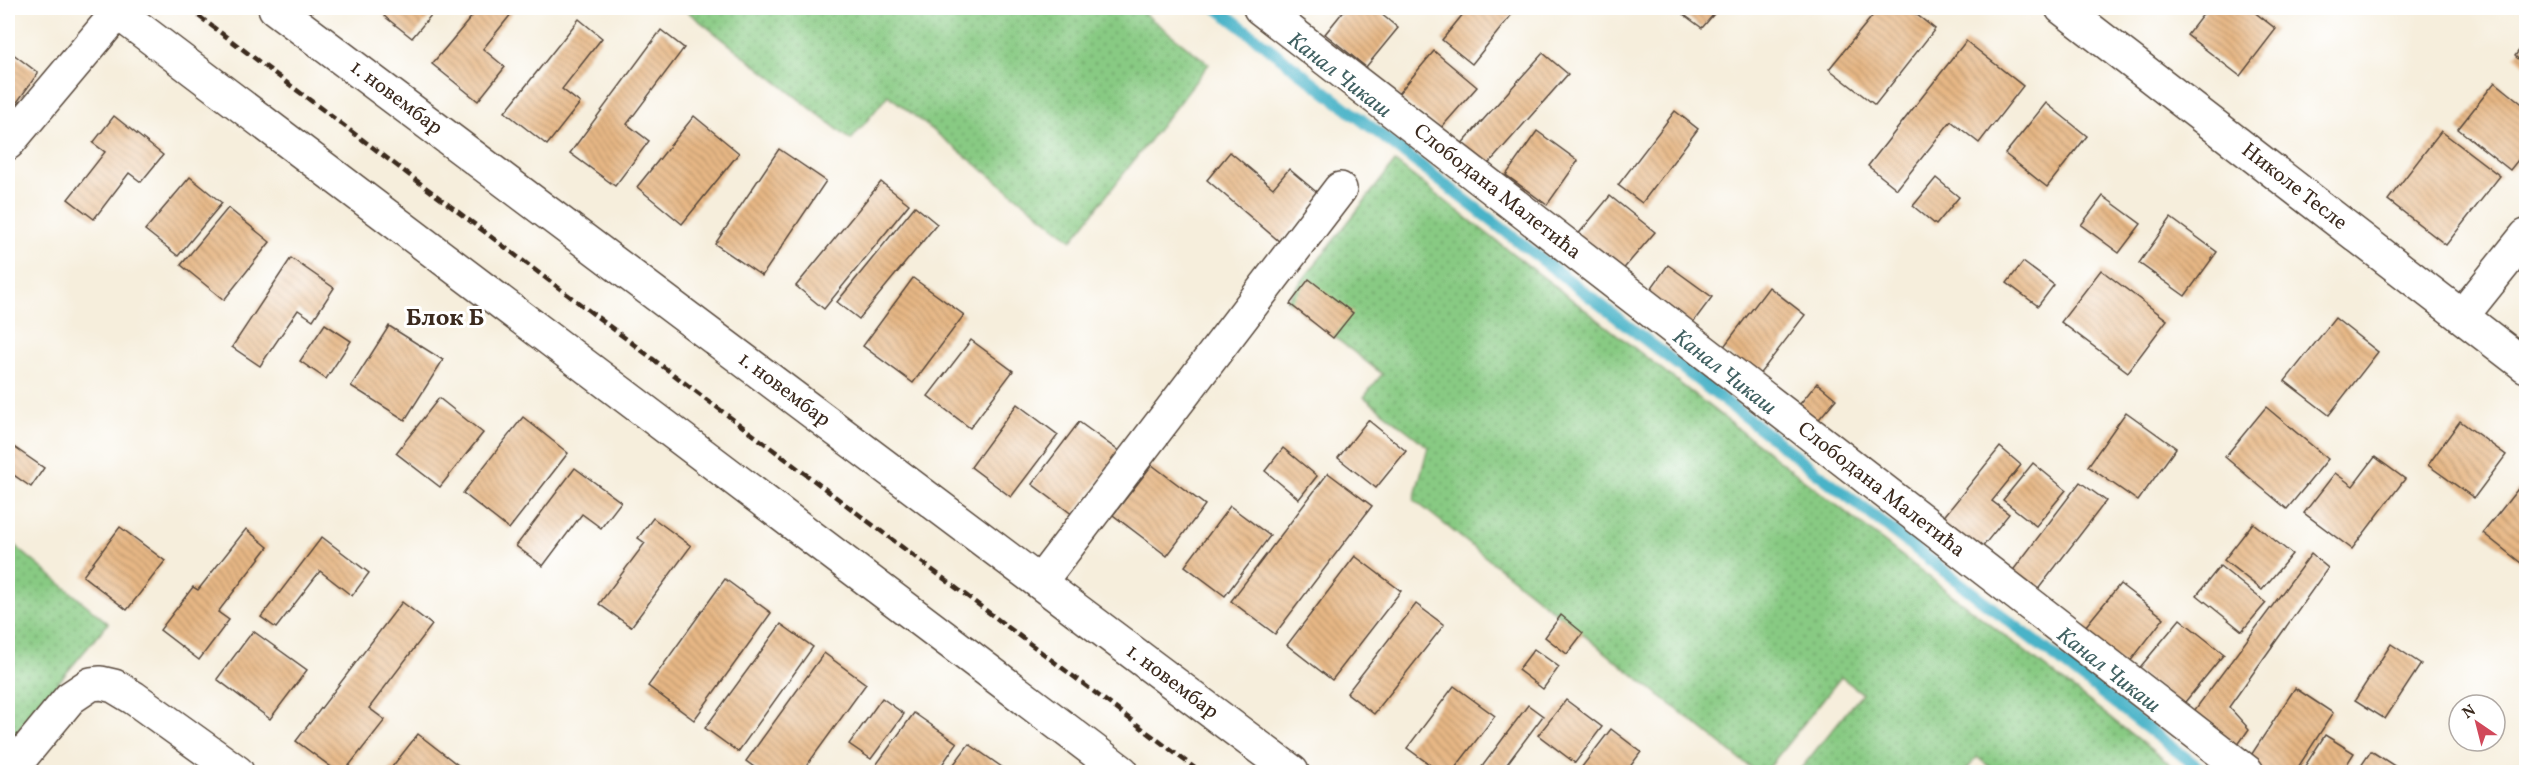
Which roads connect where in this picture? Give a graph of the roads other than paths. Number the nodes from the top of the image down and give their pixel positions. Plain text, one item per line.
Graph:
1 (275, 8) edge
2 (1260, 8) edge
3 (2062, 8) edge
4 (115, 10) edge
5 (2095, 17) edge
6 (8, 143) edge
7 (1340, 189) dead end
8 (2526, 236) edge
9 (2462, 316) junction
10 (2526, 366) edge
11 (1040, 582) junction
12 (9, 772) edge
13 (237, 772) edge
14 (1122, 772) edge
15 (1292, 772) edge
16 (2247, 772) edge

1 - 11 street, 1. новембар
2 - 16 street, Слободана Малетића
3 - 5 street, Николе Тесле
4 - 6 street
4 - 14 street
5 - 9 street, Николе Тесле
7 - 11 street
8 - 9 street
9 - 10 street, Николе Тесле
11 - 15 street, 1. новембар
12 - 13 street

